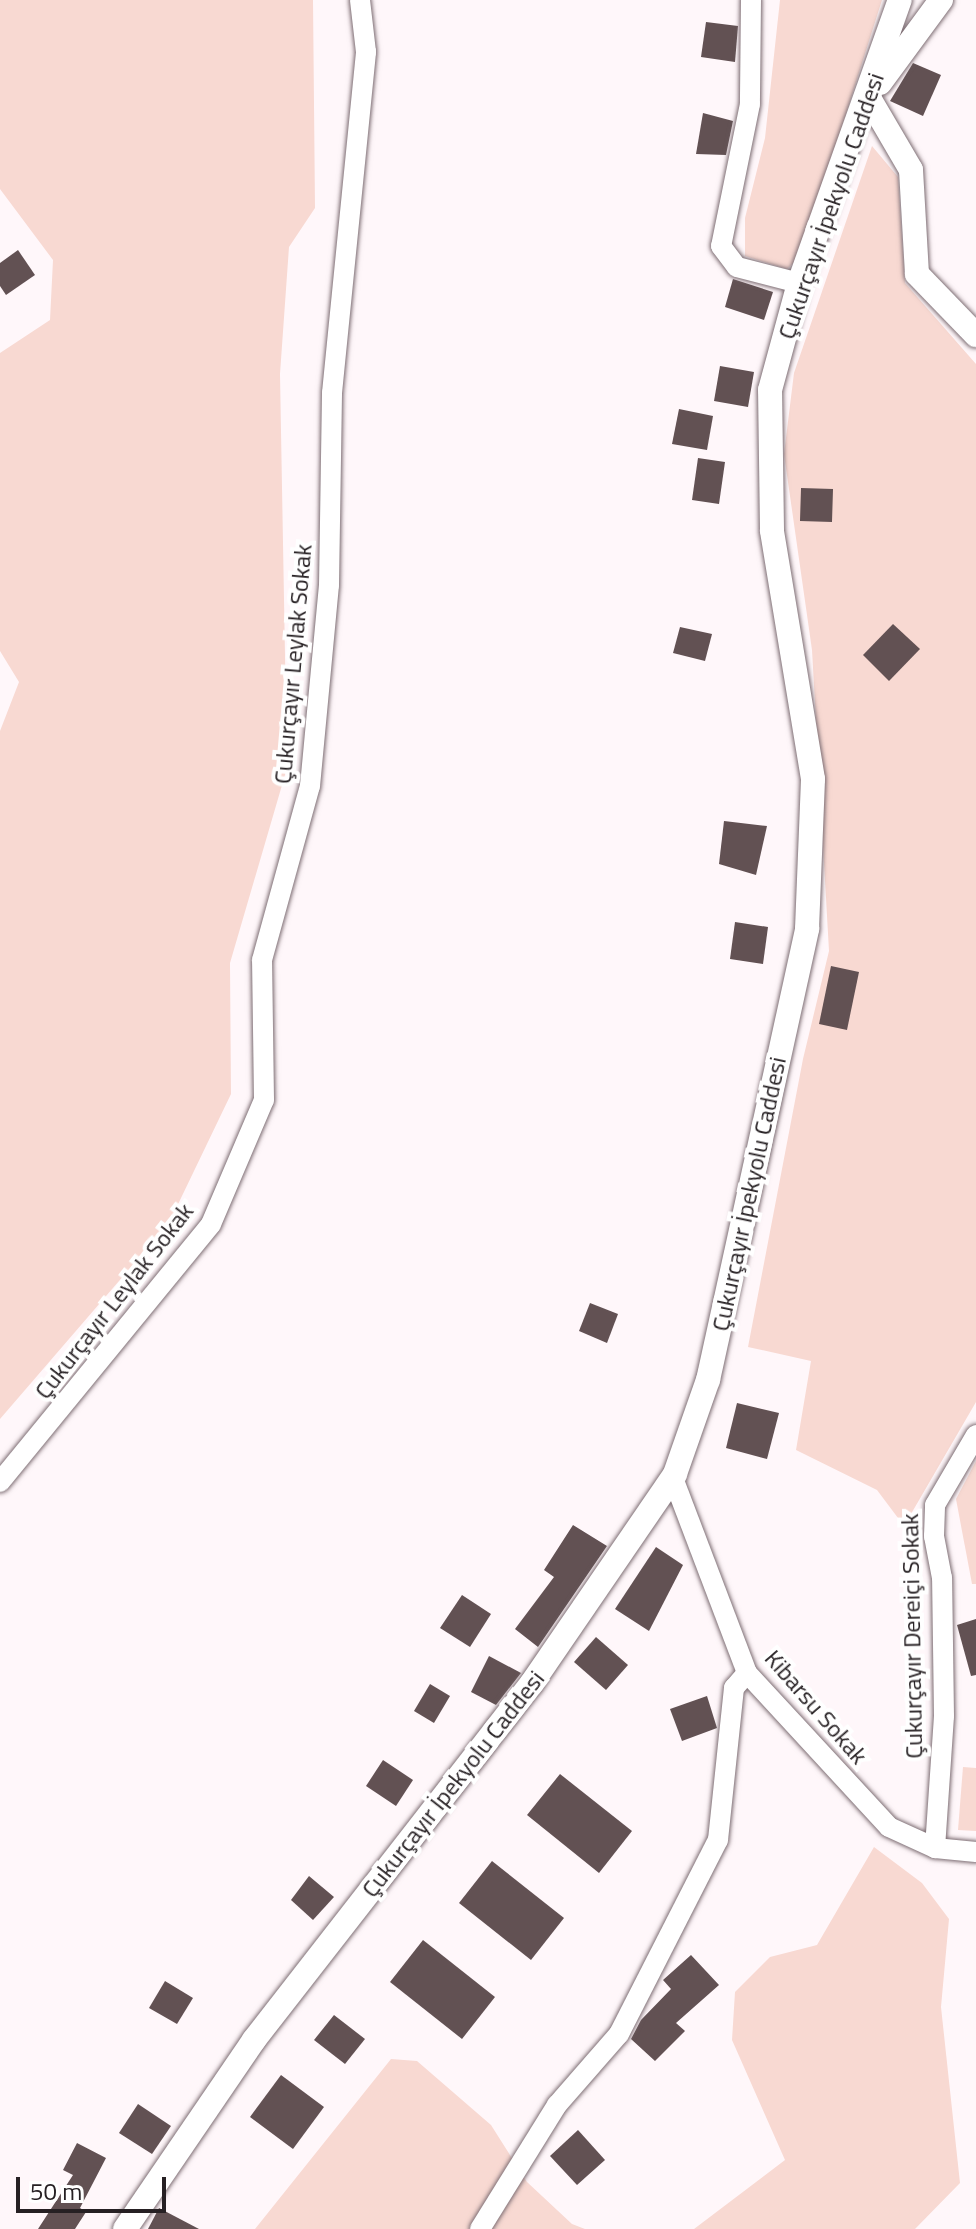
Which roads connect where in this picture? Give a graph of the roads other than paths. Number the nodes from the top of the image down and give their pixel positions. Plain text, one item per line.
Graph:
1 (360, 0) edge
2 (751, 0) edge
3 (900, 0) edge
4 (941, 0) edge
5 (869, 98) junction
6 (799, 283) junction
7 (976, 335) edge
8 (976, 1435) edge
9 (673, 1478) junction
10 (0, 1482) edge
11 (747, 1673) junction
12 (935, 1848) junction
13 (976, 1852) edge
14 (125, 2229) edge
15 (480, 2229) edge

1 - 10 street, Çukurçayır Leylak Sokak
2 - 6 street
3 - 5 street, Çukurçayır İpekyolu Caddesi
4 - 5 street
5 - 6 street, Çukurçayır İpekyolu Caddesi
5 - 7 street
6 - 9 street, Çukurçayır İpekyolu Caddesi
8 - 12 street, Çukurçayır Dereiçi Sokak
9 - 11 street, Kibarsu Sokak
9 - 14 street, Çukurçayır İpekyolu Caddesi
11 - 12 street, Kibarsu Sokak
11 - 15 street
12 - 13 street, Kibarsu Sokak

